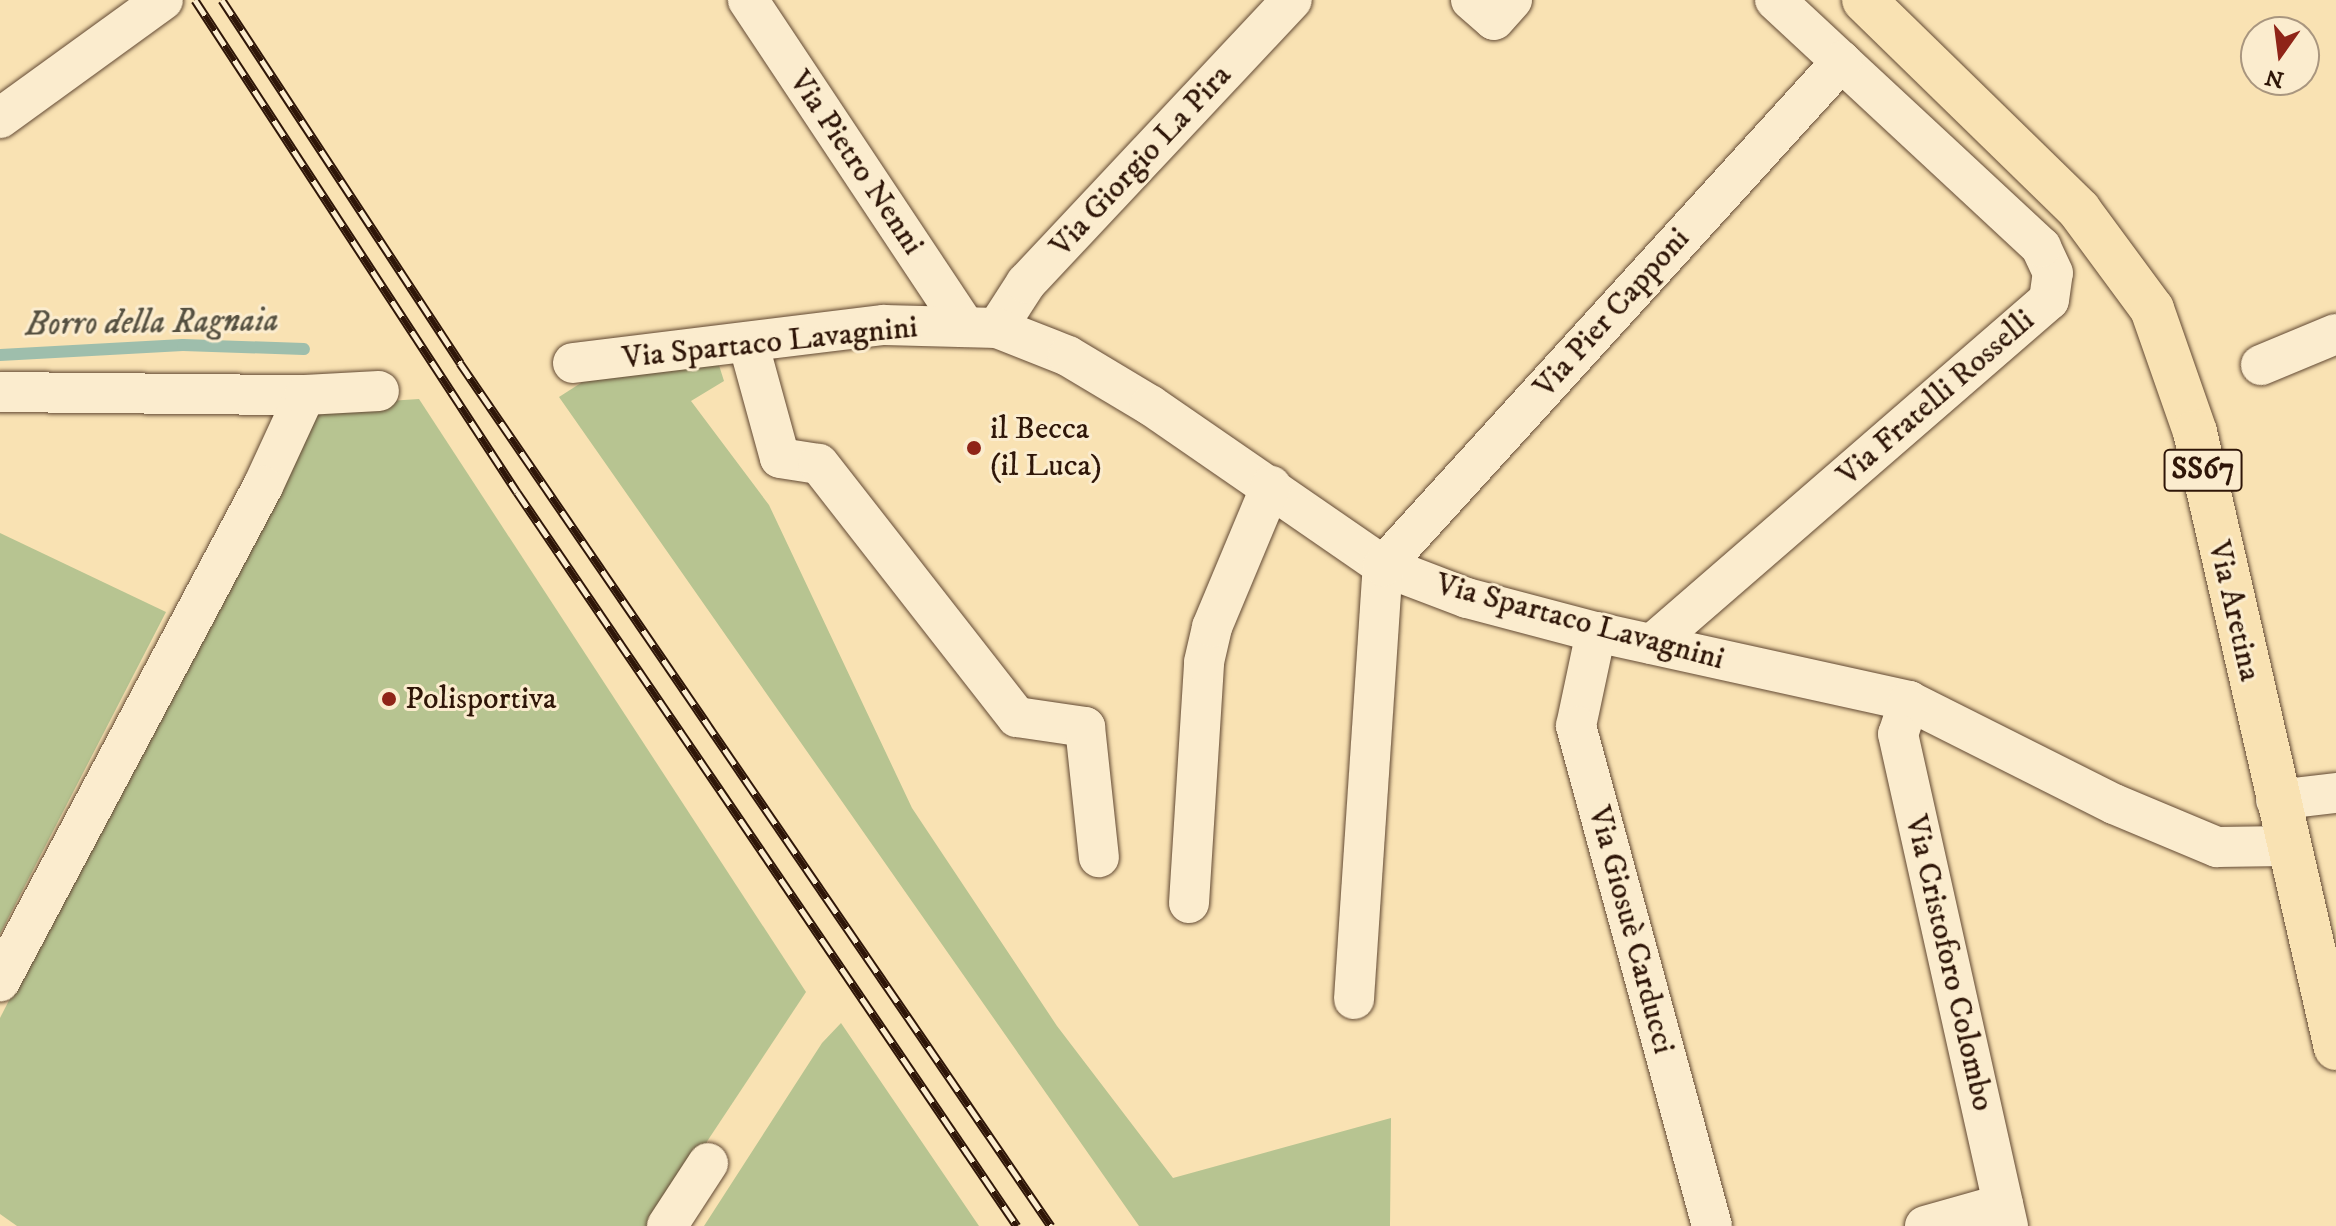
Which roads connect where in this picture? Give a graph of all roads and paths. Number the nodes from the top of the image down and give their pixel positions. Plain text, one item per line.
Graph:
1 (163, 0) edge
2 (748, 0) edge
3 (1292, 0) edge
4 (1471, 0) edge
5 (1512, 0) edge
6 (1775, 0) edge
7 (1864, 0) edge
8 (1842, 61) junction
9 (0, 118) edge
10 (981, 328) junction
11 (2336, 334) edge
12 (748, 342) junction
13 (573, 363) dead end
14 (2261, 365) dead end
15 (379, 391) dead end
16 (0, 392) edge
17 (305, 395) junction
18 (1271, 486) junction
19 (1383, 566) junction
20 (1596, 632) junction
21 (1652, 644) junction
22 (1909, 701) junction
23 (2336, 793) edge
24 (2276, 800) junction
25 (2287, 846) junction
26 (1099, 857) dead end
27 (1189, 903) dead end
28 (0, 981) edge
29 (1354, 999) dead end
30 (2336, 1048) edge
31 (708, 1163) dead end
32 (2006, 1215) edge
33 (667, 1226) edge
34 (1712, 1226) edge
35 (1925, 1226) edge

1 - 9 street
2 - 10 street, Via Pietro Nenni
3 - 10 street, Via Giorgio La Pira
4 - 5 street
6 - 8 street, Via Fratelli Rosselli
7 - 24 main road, Via Aretina / SS67
8 - 19 street, Via Pier Capponi
8 - 21 street, Via Fratelli Rosselli
10 - 12 street, Via Spartaco Lavagnini
10 - 18 street, Via Spartaco Lavagnini
11 - 14 street
12 - 13 street, Via Spartaco Lavagnini
12 - 26 street
15 - 17 street
16 - 17 street
17 - 28 street
18 - 19 street, Via Spartaco Lavagnini
18 - 27 street
19 - 20 street, Via Spartaco Lavagnini
19 - 29 street
20 - 21 street, Via Spartaco Lavagnini
20 - 34 street, Via Giosuè Carducci
21 - 22 street, Via Spartaco Lavagnini
22 - 25 street, Via Spartaco Lavagnini
22 - 32 street, Via Cristoforo Colombo
23 - 24 street
24 - 25 main road, Via Aretina / SS67
25 - 30 main road, Via Aretina / SS67
31 - 33 street
32 - 35 street

